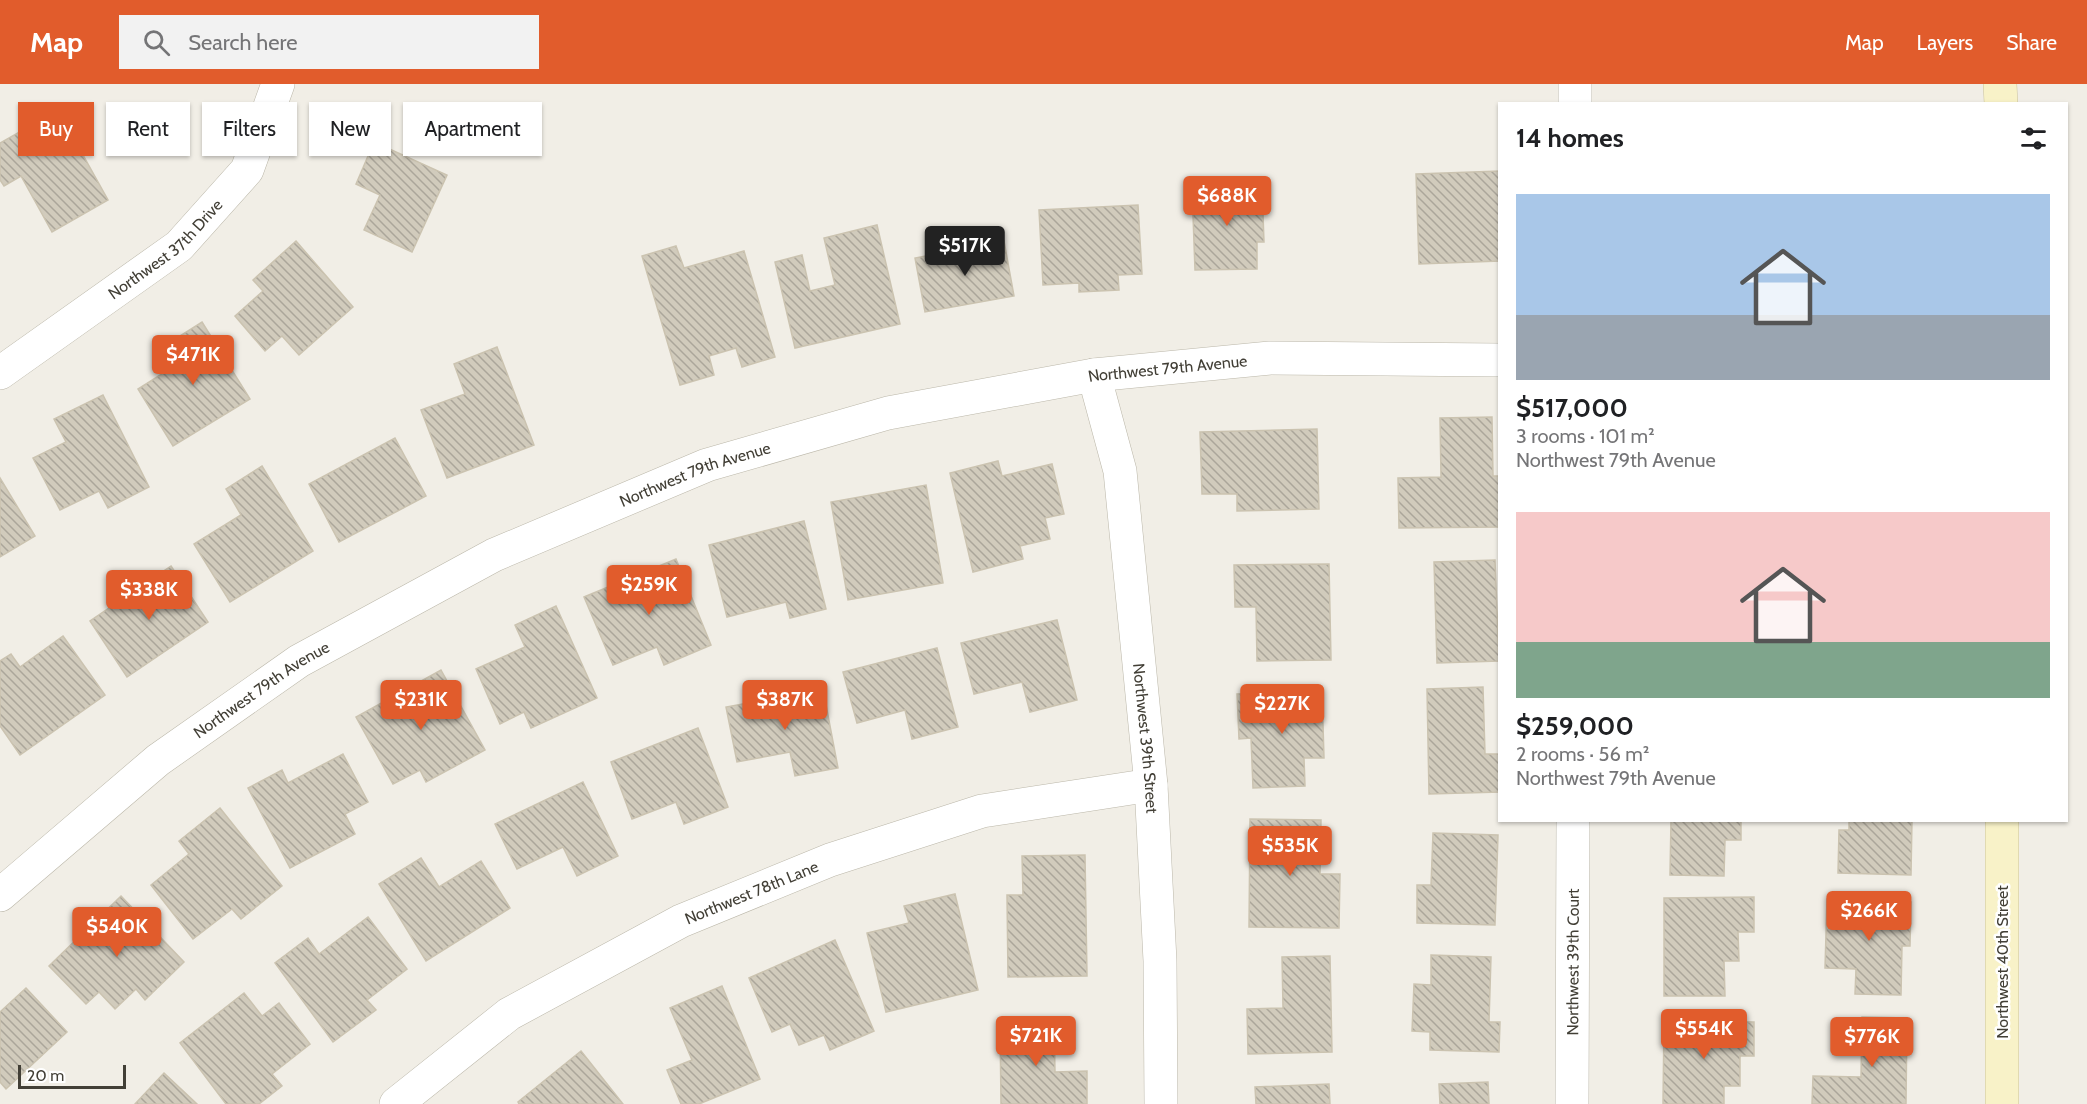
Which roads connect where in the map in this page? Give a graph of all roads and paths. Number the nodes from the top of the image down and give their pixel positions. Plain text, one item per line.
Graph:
1 (278, 84) edge
2 (1575, 84) edge
3 (2000, 84) edge
4 (1575, 102) edge
5 (2001, 102) edge
6 (1498, 360) edge
7 (0, 373) edge
8 (1094, 375) junction
9 (1152, 785) junction
10 (1573, 822) edge
11 (2002, 822) edge
12 (0, 895) edge
13 (404, 1102) edge
14 (1161, 1104) edge
15 (1572, 1104) edge
16 (2002, 1104) edge

1 - 7 street, Northwest 37th Drive
2 - 4 street
3 - 5 street
6 - 8 street, Northwest 79th Avenue
8 - 9 street, Northwest 39th Street
8 - 12 street, Northwest 79th Avenue
9 - 13 street, Northwest 78th Lane
9 - 14 street, Northwest 39th Street
10 - 15 street, Northwest 39th Court
11 - 16 street, Northwest 40th Street

